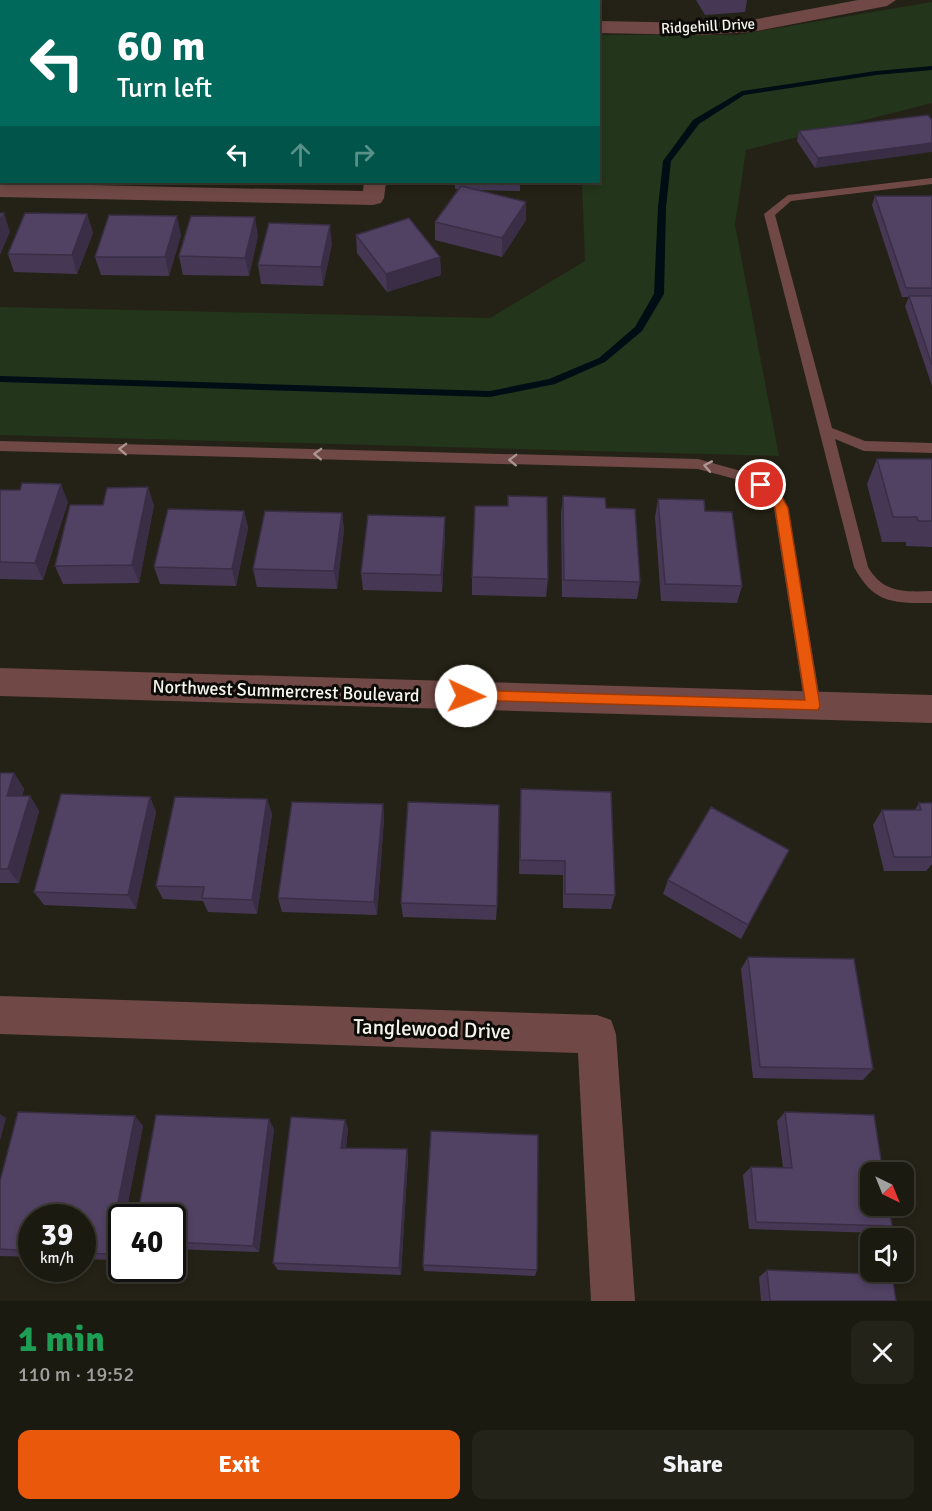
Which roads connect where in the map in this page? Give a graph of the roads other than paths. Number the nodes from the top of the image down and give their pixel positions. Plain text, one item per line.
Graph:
1 (866, 2) edge
2 (600, 27) edge
3 (932, 181) edge
4 (375, 183) edge
5 (0, 190) edge
6 (826, 431) junction
7 (0, 446) edge
8 (932, 448) edge
9 (932, 597) edge
10 (0, 682) edge
11 (813, 706) junction
12 (932, 709) edge
13 (0, 1015) edge
14 (613, 1301) edge

1 - 2 street, Ridgehill Drive
3 - 6 lane
4 - 5 street
6 - 8 lane
6 - 9 lane
11 -> 7 lane
10 - 11 street, Northwest Summercrest Boulevard
11 - 12 street, Northwest Summercrest Boulevard
13 - 14 street, Tanglewood Drive

